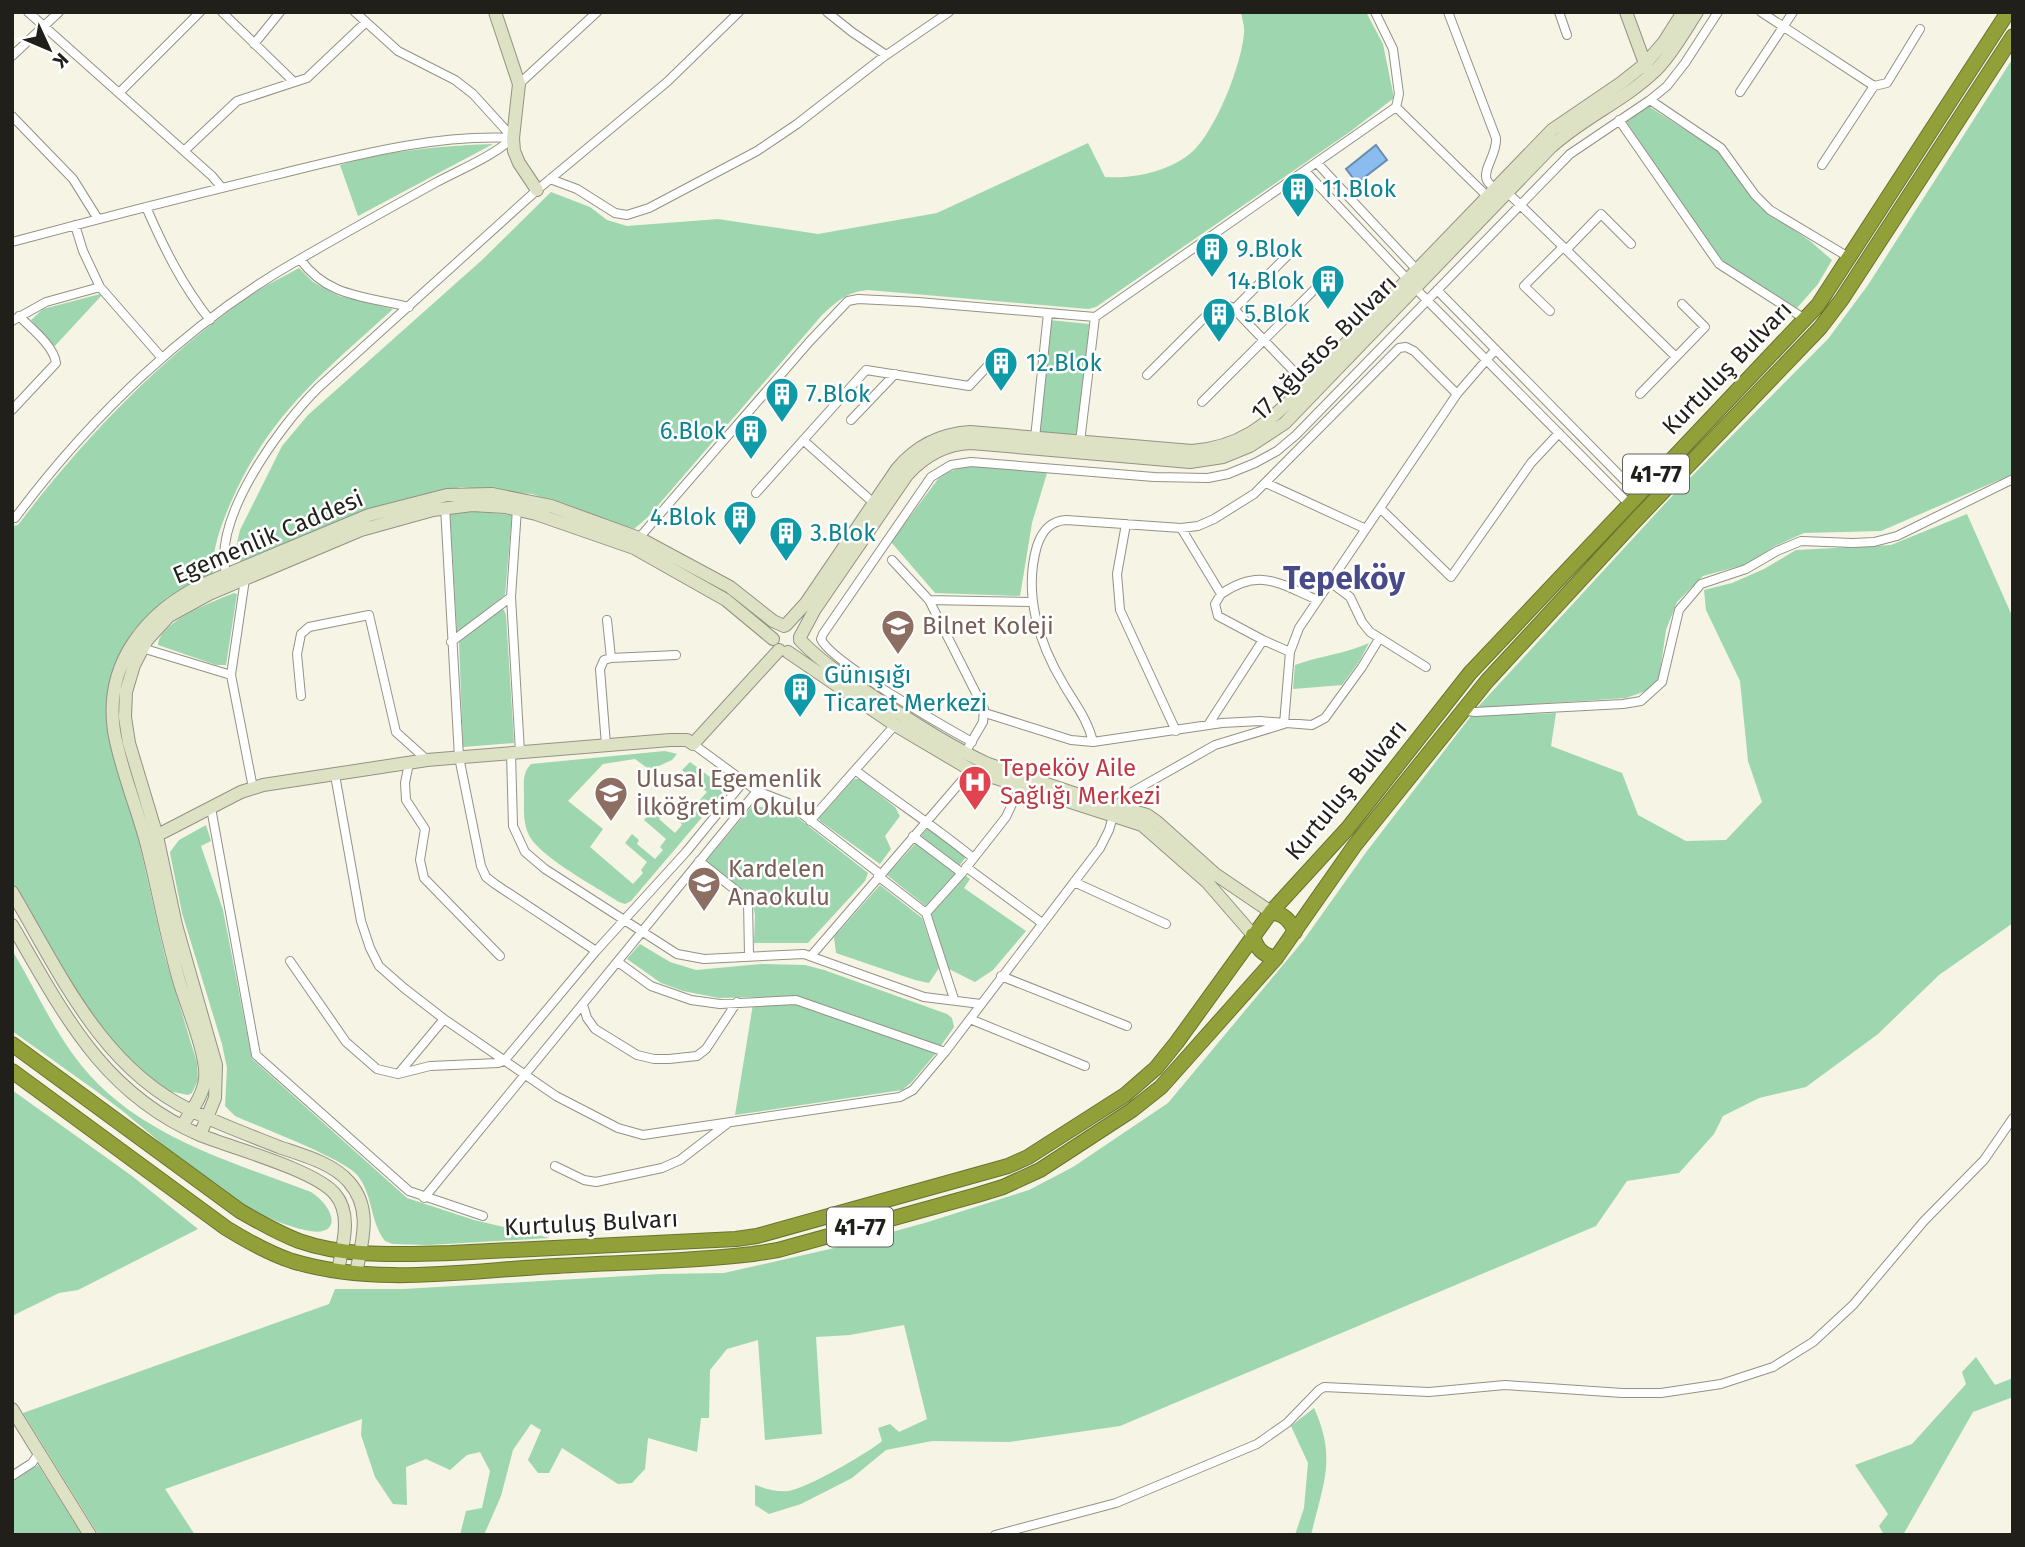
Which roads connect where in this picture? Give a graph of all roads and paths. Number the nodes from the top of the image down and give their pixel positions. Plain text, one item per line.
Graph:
1 (28, 12) edge
2 (59, 12) edge
3 (200, 12) edge
4 (222, 12) edge
5 (280, 12) edge
6 (355, 12) edge
7 (495, 12) edge
8 (597, 12) edge
9 (739, 12) edge
10 (827, 12) edge
11 (949, 12) edge
12 (1375, 12) edge
13 (1448, 12) edge
14 (1559, 12) edge
15 (1626, 12) edge
16 (1683, 12) edge
17 (1697, 12) edge
18 (1718, 12) edge
19 (1761, 12) edge
20 (1793, 12) edge
21 (2008, 12) edge
22 (365, 23) junction
23 (44, 26) junction
24 (1783, 27) junction
25 (1920, 29) dead end
26 (1567, 35) dead end
27 (2013, 36) edge
28 (254, 44) junction
29 (886, 55) junction
30 (12, 56) edge
31 (1647, 70) junction
32 (294, 82) junction
33 (519, 84) junction
34 (1874, 86) junction
35 (1740, 92) dead end
36 (119, 93) junction
37 (1650, 100) junction
38 (1396, 107) junction
39 (12, 116) edge
40 (1619, 120) junction
41 (513, 138) junction
42 (184, 151) junction
43 (1317, 163) junction
44 (1822, 165) dead end
45 (1305, 171) junction
46 (550, 179) junction
47 (222, 188) junction
48 (537, 190) junction
49 (1497, 193) junction
50 (1520, 204) junction
51 (146, 207) junction
52 (98, 219) junction
53 (75, 225) junction
54 (12, 242) edge
55 (1631, 244) dead end
56 (1565, 248) junction
57 (1293, 250) dead end
58 (1850, 258) junction
59 (300, 259) junction
60 (1413, 279) junction
61 (1324, 280) dead end
62 (100, 288) junction
63 (1437, 290) junction
64 (1427, 300) junction
65 (1682, 304) dead end
66 (409, 307) junction
67 (1234, 309) junction
68 (1550, 311) dead end
69 (1048, 313) junction
70 (1095, 317) junction
71 (16, 318) edge
72 (1805, 319) junction
73 (210, 320) junction
74 (1264, 340) junction
75 (1496, 350) junction
76 (998, 355) dead end
77 (1676, 357) junction
78 (162, 358) junction
79 (1486, 360) junction
80 (895, 374) junction
81 (1147, 375) dead end
82 (1310, 389) junction
83 (1457, 394) junction
84 (1640, 394) dead end
85 (1202, 402) dead end
86 (12, 410) edge
87 (1561, 416) junction
88 (851, 420) dead end
89 (1551, 425) junction
90 (1559, 433) junction
91 (1035, 438) junction
92 (803, 439) junction
93 (1080, 442) junction
94 (2013, 479) edge
95 (1266, 483) junction
96 (756, 494) dead end
97 (1633, 498) junction
98 (445, 507) junction
99 (878, 507) junction
100 (517, 509) junction
101 (1381, 509) junction
102 (12, 517) edge
103 (1126, 524) junction
104 (1181, 528) junction
105 (1366, 529) junction
106 (639, 538) junction
107 (892, 559) dead end
108 (244, 579) junction
109 (228, 580) junction
110 (1331, 582) junction
111 (1221, 594) junction
112 (510, 597) junction
113 (929, 600) junction
114 (1318, 600) junction
115 (1032, 602) junction
116 (607, 620) dead end
117 (785, 626) junction
118 (800, 638) junction
119 (821, 639) junction
120 (1380, 639) junction
121 (1263, 640) junction
122 (451, 642) junction
123 (780, 647) junction
124 (142, 648) junction
125 (1290, 652) junction
126 (676, 655) dead end
127 (611, 658) junction
128 (1426, 667) dead end
129 (231, 675) junction
130 (301, 695) dead end
131 (1461, 710) junction
132 (985, 713) junction
133 (1284, 724) junction
134 (895, 725) junction
135 (1208, 725) junction
136 (1176, 731) junction
137 (1093, 742) junction
138 (693, 744) junction
139 (606, 745) junction
140 (968, 748) junction
141 (515, 753) junction
142 (459, 757) junction
143 (427, 760) junction
144 (408, 763) junction
145 (855, 770) junction
146 (971, 770) junction
147 (335, 775) junction
148 (744, 781) junction
149 (1020, 787) junction
150 (253, 788) junction
151 (757, 791) junction
152 (211, 808) junction
153 (1115, 810) junction
154 (927, 820) junction
155 (810, 821) junction
156 (913, 836) junction
157 (151, 838) junction
158 (972, 857) junction
159 (699, 860) junction
160 (964, 870) junction
161 (879, 875) junction
162 (1074, 882) junction
163 (12, 892) edge
164 (1270, 912) junction
165 (926, 913) junction
166 (624, 919) junction
167 (1042, 923) junction
168 (1166, 924) dead end
169 (12, 925) edge
170 (642, 931) junction
171 (1295, 932) junction
172 (1253, 935) junction
173 (596, 951) junction
174 (500, 956) dead end
175 (750, 956) junction
176 (811, 956) junction
177 (1276, 958) junction
178 (290, 961) dead end
179 (618, 962) junction
180 (1001, 976) junction
181 (954, 999) junction
182 (737, 1002) junction
183 (981, 1004) junction
184 (583, 1005) junction
185 (444, 1018) junction
186 (970, 1019) junction
187 (1127, 1026) dead end
188 (12, 1044) edge
189 (945, 1052) junction
190 (504, 1061) junction
191 (1085, 1066) dead end
192 (12, 1071) edge
193 (398, 1074) junction
194 (525, 1076) junction
195 (191, 1111) junction
196 (208, 1118) junction
197 (2013, 1118) edge
198 (729, 1122) junction
199 (182, 1126) junction
200 (200, 1135) junction
201 (555, 1166) dead end
202 (424, 1198) junction
203 (483, 1216) dead end
204 (341, 1250) junction
205 (360, 1252) junction
206 (338, 1271) junction
207 (356, 1273) junction
208 (12, 1409) edge
209 (39, 1452) junction
210 (12, 1476) edge
211 (90, 1535) edge
212 (995, 1535) edge

1 - 23 street
2 - 23 street
3 - 36 street
4 - 28 street
5 - 28 street
6 - 22 street
7 - 33 main road
8 - 33 street
9 - 46 street
10 - 29 street
11 - 29 street
12 - 38 street
13 - 49 street
14 - 26 street
15 - 31 main road
16 - 31 main road, 17 Ağustos Bulvarı
17 - 31 main road, 17 Ağustos Bulvarı
18 - 37 street
19 - 24 street
20 - 24 street
21 - 58 highway, Kurtuluş Bulvarı / 41-77
22 - 32 street
22 - 41 street
23 - 30 street
23 - 36 street
24 - 34 street
24 - 35 street
25 - 34 street
27 - 131 highway, Kurtuluş Bulvarı / 41-77
28 - 32 street
29 - 46 street
31 - 49 main road, 17 Ağustos Bulvarı
32 - 42 street
33 - 41 main road
34 - 44 street
36 - 42 street
37 - 40 street
37 - 58 street
38 - 43 street
38 - 49 street
39 - 52 street
40 - 50 street
40 - 72 street
41 - 47 street
41 - 48 main road
41 - 59 street
42 - 47 street
43 - 45 street
43 - 60 street
45 - 60 street
45 - 70 street
46 - 48 street
47 - 51 street
48 - 66 street
49 - 50 street
49 - 60 main road, 17 Ağustos Bulvarı
49 - 60 main road, 17 Ağustos Bulvarı
50 - 56 street
50 - 63 street
51 - 52 street
51 - 73 street
52 - 53 street
53 - 54 street
53 - 62 street
55 - 56 street
56 - 68 street
56 - 77 street
57 - 67 street
58 - 72 highway, Kurtuluş Bulvarı / 41-77
59 - 66 street
59 - 73 street
60 - 64 street
60 - 82 main road, 17 Ağustos Bulvarı
61 - 74 street
62 - 71 street
62 - 78 street
63 - 64 street
63 - 75 street
64 - 79 street
64 - 119 street
65 - 77 street
66 - 109 street
67 - 74 street
67 - 81 street
69 - 70 street
69 - 91 street
69 - 106 street
70 - 93 street
71 - 86 street
72 - 97 highway, Kurtuluş Bulvarı / 41-77
73 - 78 street
74 - 82 street
74 - 85 street
75 - 79 street
75 - 87 street
76 - 80 street
77 - 84 street
78 - 102 street
79 - 83 street
79 - 89 street
80 - 88 street
80 - 92 street
82 - 93 main road, 17 Ağustos Bulvarı
82 - 99 main road, 17 Ağustos Bulvarı
83 - 95 street
83 - 101 street
87 - 89 street
87 - 97 street
89 - 90 street
90 - 97 street
90 - 101 street
91 - 93 main road, 17 Ağustos Bulvarı
91 - 99 main road, 17 Ağustos Bulvarı
92 - 96 street
92 - 99 street
94 - 131 street
95 - 104 street
95 - 105 street
97 - 164 highway, Kurtuluş Bulvarı / 41-77
98 - 100 main road, Egemenlik Caddesi
98 - 108 main road, Egemenlik Caddesi
98 - 122 street
99 - 117 main road, 17 Ağustos Bulvarı
99 - 118 main road, 17 Ağustos Bulvarı
100 - 112 street
100 - 123 main road, Egemenlik Caddesi
101 - 105 street
103 - 104 street
103 - 115 street
103 - 136 street
104 - 111 street
105 - 110 street
106 - 109 main road, Egemenlik Caddesi
106 - 117 main road, Egemenlik Caddesi
107 - 113 street
108 - 109 main road, Egemenlik Caddesi
108 - 129 street
109 - 124 main road, Egemenlik Caddesi
109 - 157 main road, Egemenlik Caddesi
110 - 114 street
110 - 120 street
111 - 114 street
111 - 121 street
112 - 122 street
112 - 141 street
113 - 115 street
113 - 132 street
114 - 125 street
115 - 137 street
116 - 127 street
117 - 118 main road, Egemenlik Caddesi
117 - 123 main road
118 - 119 street
118 - 123 main road
118 - 140 main road, Egemenlik Caddesi
119 - 140 street
120 - 128 street
120 - 133 street
121 - 125 street
121 - 135 street
122 - 142 street
123 - 134 main road, Egemenlik Caddesi
123 - 138 main road
124 - 129 street
124 - 157 main road, Egemenlik Caddesi
125 - 133 street
126 - 127 street
127 - 139 street
129 - 150 street
130 - 143 street
131 - 171 highway, Kurtuluş Bulvarı / 41-77
132 - 137 street
132 - 140 street
133 - 135 street
133 - 153 street
134 - 145 street
134 - 146 main road, Egemenlik Caddesi
135 - 136 street
136 - 137 street
138 - 139 main road
138 - 148 street
139 - 141 main road
140 - 153 main road, Egemenlik Caddesi
141 - 142 main road
141 - 166 street
142 - 143 main road
142 - 173 street
143 - 144 main road
144 - 147 main road
144 - 174 street
145 - 154 street
145 - 155 street
146 - 149 main road, Egemenlik Caddesi
146 - 154 street
147 - 150 main road
147 - 185 street
148 - 151 street
148 - 166 street
149 - 153 main road, Egemenlik Caddesi
149 - 158 street
150 - 152 main road
151 - 155 street
151 - 159 street
152 - 157 main road
152 - 202 street
153 - 162 street
153 - 164 main road, Egemenlik Caddesi
153 - 172 main road, Egemenlik Caddesi
154 - 156 street
154 - 158 street
155 - 161 street
156 - 160 street
156 - 161 street
157 - 195 main road, Egemenlik Caddesi
157 - 196 main road, Egemenlik Caddesi
158 - 160 street
159 - 170 street
159 - 175 street
160 - 165 street
160 - 167 street
161 - 165 street
161 - 176 street
162 - 167 street
162 - 168 street
163 - 195 main road
164 - 171 highway
164 - 172 highway
165 - 181 street
166 - 170 street
166 - 173 street
167 - 180 street
169 - 199 main road
170 - 175 street
170 - 179 street
171 - 177 highway
172 - 177 highway
172 - 205 highway, Kurtuluş Bulvarı / 41-77
173 - 190 street
175 - 176 street
176 - 181 street
177 - 207 highway, Kurtuluş Bulvarı / 41-77
178 - 193 street
179 - 182 street
179 - 184 street
180 - 183 street
180 - 187 street
181 - 183 street
182 - 184 street
182 - 189 street
183 - 186 street
184 - 194 street
185 - 190 street
185 - 193 street
186 - 189 street
186 - 191 street
188 - 204 highway, Kurtuluş Bulvarı
189 - 198 street
190 - 193 street
190 - 194 street
192 - 206 highway, Kurtuluş Bulvarı
194 - 198 street
194 - 202 street
195 - 196 main road
195 - 199 main road, Egemenlik Caddesi
196 - 200 main road, Egemenlik Caddesi
196 - 205 main road
197 - 212 street
198 - 201 street
199 - 200 main road
200 - 204 main road
202 - 203 street
204 - 205 highway, Kurtuluş Bulvarı
204 - 206 main road
205 - 207 main road
206 - 207 highway, Kurtuluş Bulvarı
208 - 209 main road
209 - 210 street
209 - 211 main road

